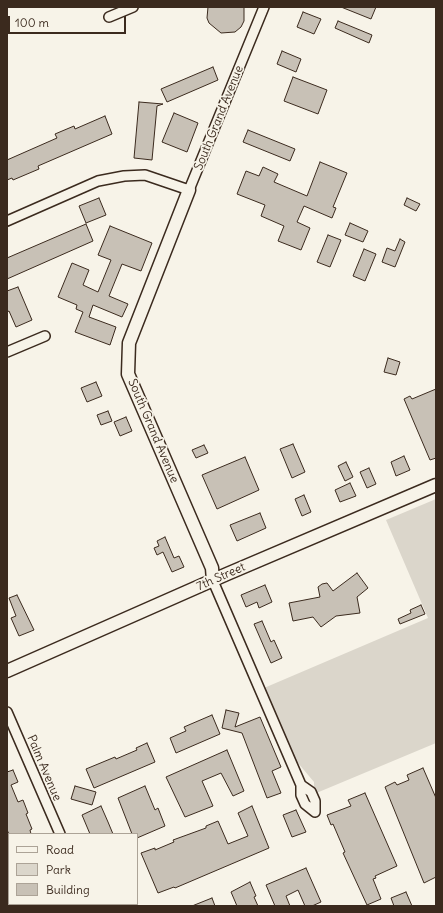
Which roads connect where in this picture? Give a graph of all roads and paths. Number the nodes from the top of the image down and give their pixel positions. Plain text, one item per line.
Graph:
1 (133, 7) edge
2 (264, 7) edge
3 (109, 17) dead end
4 (189, 190) junction
5 (7, 221) edge
6 (45, 336) dead end
7 (7, 352) edge
8 (436, 485) edge
9 (213, 581) junction
10 (7, 671) edge
11 (7, 712) edge
12 (301, 785) dead end
13 (60, 833) edge

1 - 3 street
2 - 4 street, South Grand Avenue
4 - 5 street
4 - 9 street, South Grand Avenue
6 - 7 street
8 - 9 street, 7th Street
9 - 10 street, 7th Street
9 - 12 street, South Grand Avenue
11 - 13 street, Palm Avenue

